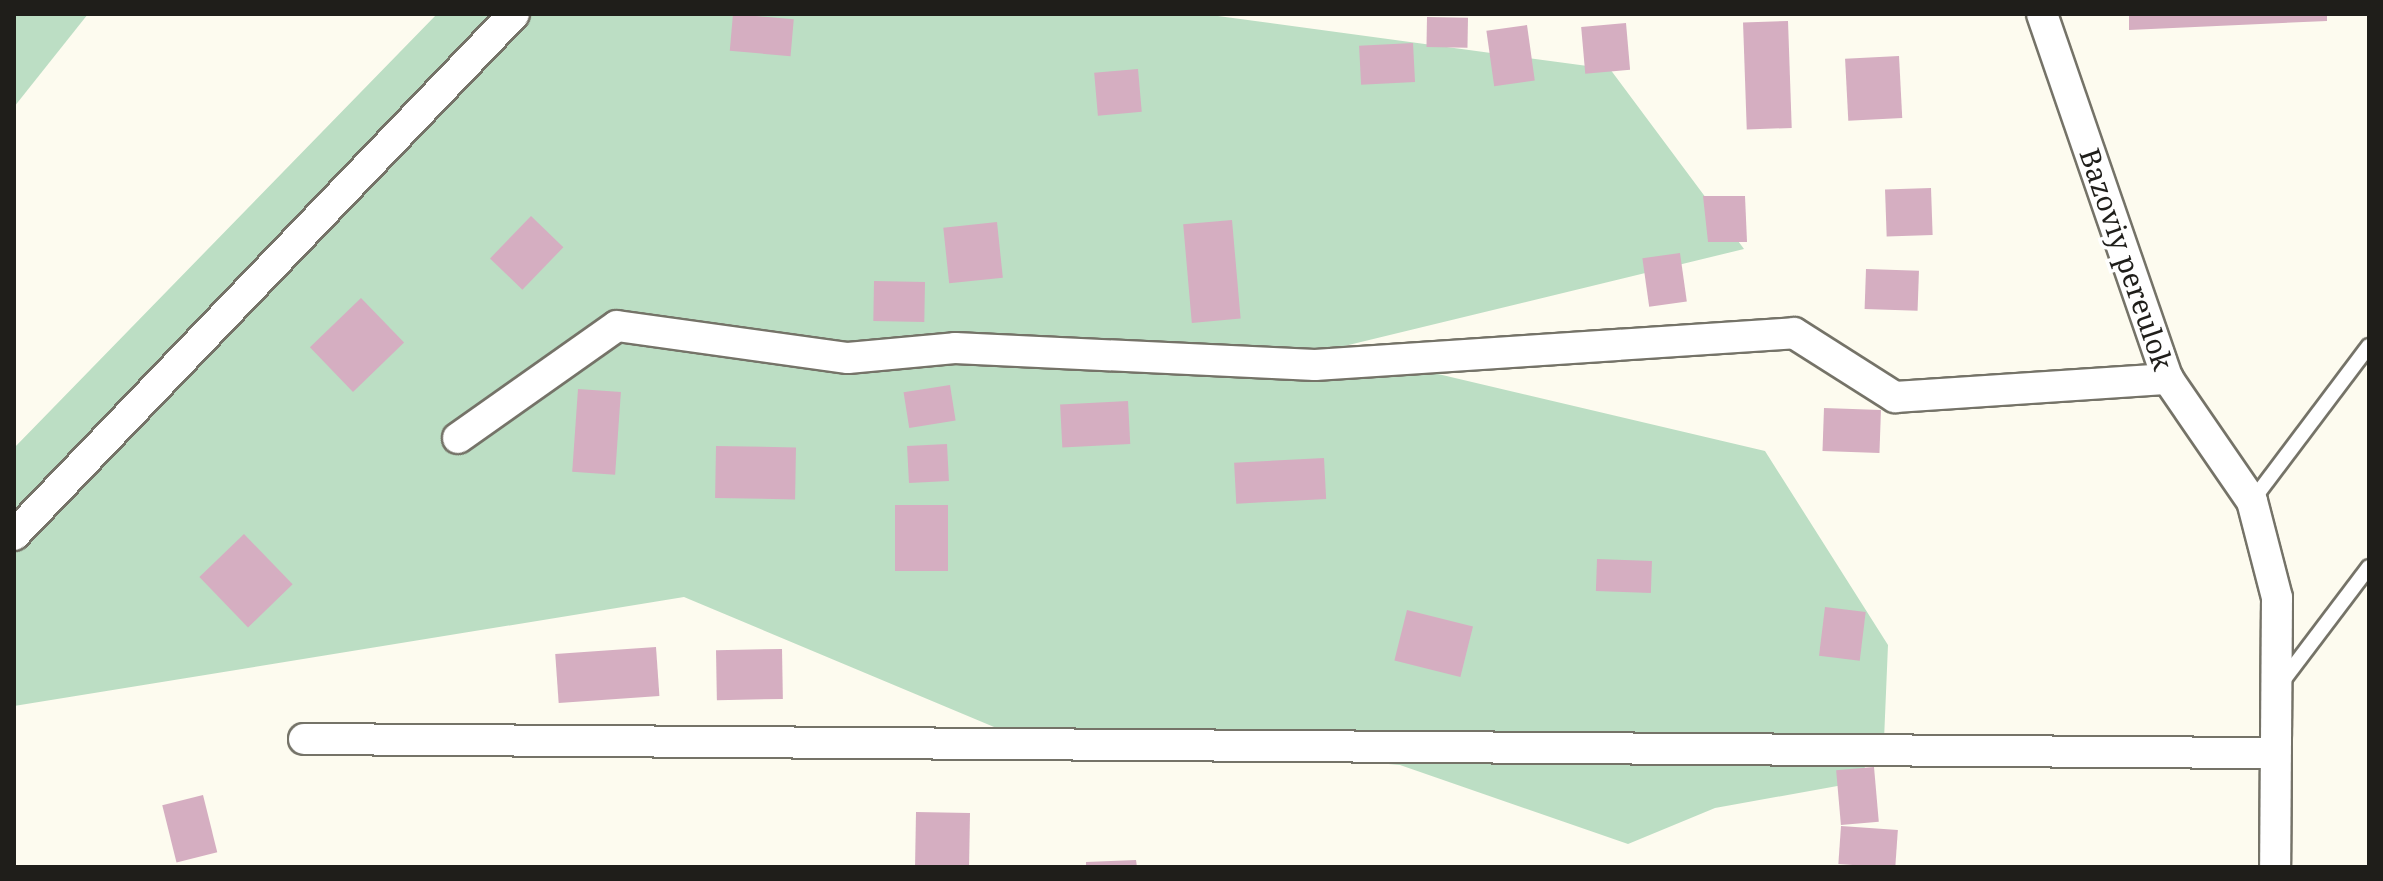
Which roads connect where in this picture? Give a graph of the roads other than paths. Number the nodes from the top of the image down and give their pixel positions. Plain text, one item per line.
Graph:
1 (514, 14) edge
2 (2042, 14) edge
3 (2369, 346) edge
4 (2168, 379) junction
5 (458, 438) dead end
6 (2252, 501) junction
7 (14, 535) edge
8 (2369, 567) edge
9 (2274, 692) junction
10 (304, 739) dead end
11 (2273, 753) junction
12 (2275, 867) edge

1 - 7 street
2 - 4 street, Bazoviy pereulok
3 - 6 lane
4 - 5 street
4 - 6 street, Bazoviy pereulok
6 - 9 street, Bazoviy pereulok
8 - 9 lane
9 - 11 street, Bazoviy pereulok
10 - 11 street
11 - 12 street, Bazoviy pereulok

